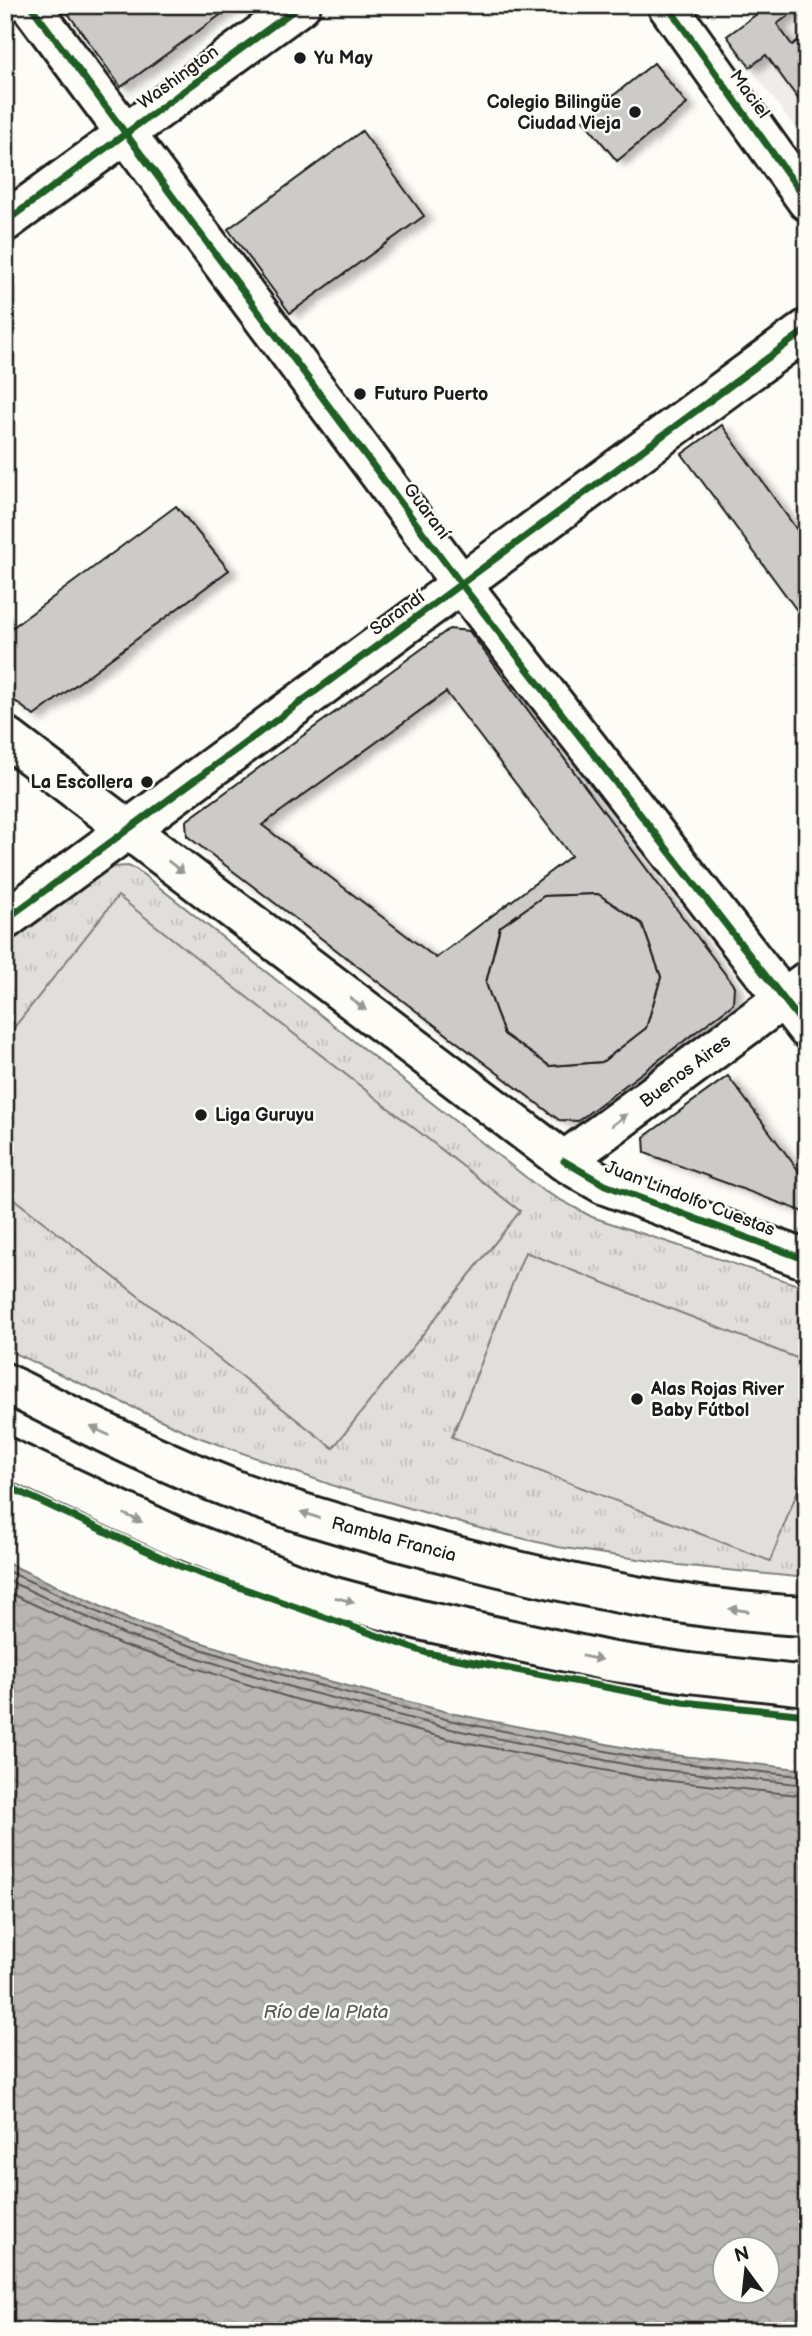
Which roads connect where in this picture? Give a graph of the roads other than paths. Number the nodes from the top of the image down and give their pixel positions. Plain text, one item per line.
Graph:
1 (30, 5) edge
2 (301, 5) edge
3 (667, 5) edge
4 (125, 135) junction
5 (807, 201) edge
6 (5, 222) edge
7 (807, 328) edge
8 (463, 585) junction
9 (5, 736) edge
10 (127, 829) junction
11 (5, 920) edge
12 (795, 989) edge
13 (807, 1029) edge
14 (564, 1161) junction
15 (807, 1260) edge
16 (5, 1383) edge
17 (5, 1457) edge
18 (807, 1616) edge
19 (807, 1686) edge

1 - 4 street, Guaraní
2 - 4 street, Washington
3 - 5 street, Maciel
4 - 6 street, Washington
4 - 8 street, Guaraní
7 - 8 street, Sarandí
8 - 10 street, Sarandí
8 - 12 street, Guaraní
9 - 10 street, Juan Lindolfo Cuestas
10 - 11 street, Sarandí
10 -> 14 street, Juan Lindolfo Cuestas
12 - 13 street, Guaraní
14 -> 12 street, Buenos Aires
14 - 15 street, Juan Lindolfo Cuestas
18 -> 16 street, Rambla Francia
17 -> 19 street

